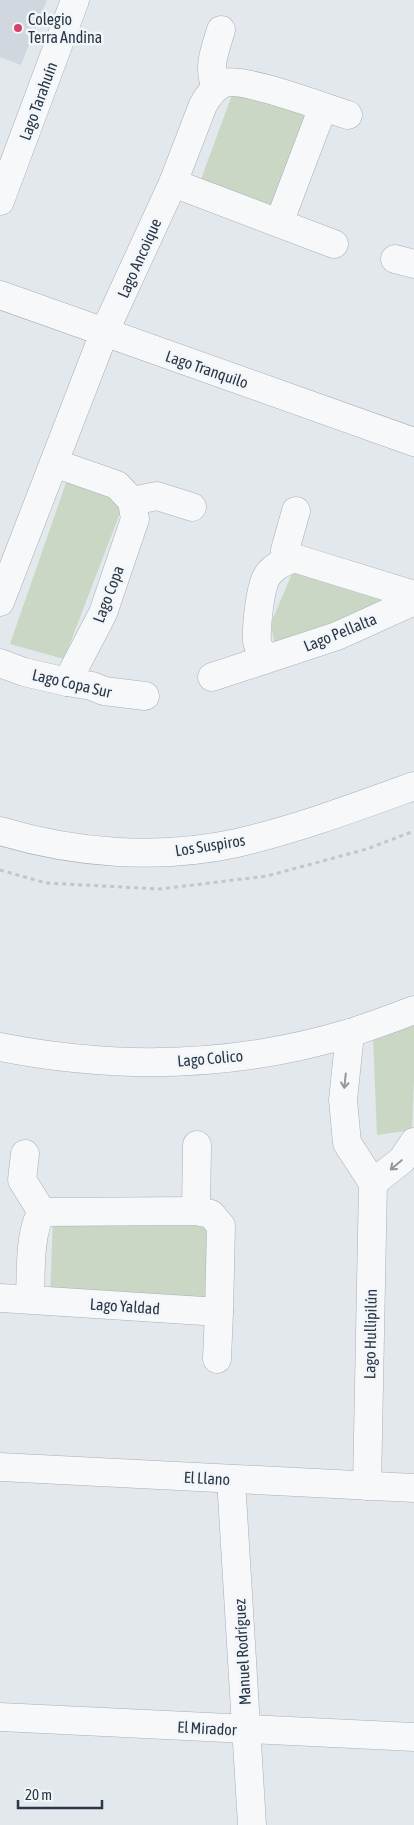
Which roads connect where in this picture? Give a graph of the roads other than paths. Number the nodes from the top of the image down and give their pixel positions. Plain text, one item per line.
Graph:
1 (75, 0) edge
2 (222, 30) dead end
3 (216, 88) junction
4 (173, 183) junction
5 (0, 202) edge
6 (279, 223) junction
7 (334, 244) dead end
8 (0, 295) edge
9 (104, 333) junction
10 (414, 442) edge
11 (54, 463) junction
12 (132, 501) junction
13 (192, 507) dead end
14 (296, 511) dead end
15 (286, 561) junction
16 (414, 595) edge
17 (414, 601) edge
18 (0, 602) edge
19 (264, 660) junction
20 (0, 663) edge
21 (212, 677) dead end
22 (67, 682) junction
23 (145, 696) dead end
24 (414, 786) edge
25 (0, 831) edge
26 (414, 1010) edge
27 (350, 1033) junction
28 (0, 1047) edge
29 (414, 1142) edge
30 (197, 1145) dead end
31 (25, 1154) dead end
32 (373, 1183) junction
33 (196, 1211) junction
34 (42, 1212) junction
35 (0, 1298) edge
36 (30, 1299) junction
37 (219, 1312) junction
38 (218, 1359) dead end
39 (0, 1467) edge
40 (231, 1479) junction
41 (367, 1486) junction
42 (414, 1488) edge
43 (0, 1717) edge
44 (246, 1730) junction
45 (414, 1738) edge
46 (252, 1825) edge

1 - 5 street, Lago Tarahuín
2 - 3 street
3 - 4 street, Lago Ancoique
3 - 6 street
4 - 6 street
4 - 9 street, Lago Ancoique
6 - 7 street
8 - 9 street, Lago Tranquilo
9 - 10 street, Lago Tranquilo
9 - 11 street
11 - 12 street
11 - 18 street
12 - 13 street
12 - 22 street, Lago Copa
14 - 15 street
15 - 16 street
15 - 19 street
17 - 19 street, Lago Pellalta
19 - 21 street, Lago Pellalta
20 - 22 street, Lago Copa Sur
22 - 23 street, Lago Copa Sur
24 - 25 street, Los Suspiros
26 - 27 street, Lago Colico
27 - 28 street, Lago Colico
27 -> 32 street
29 -> 32 street
30 - 33 street
31 - 34 street
32 - 41 street, Lago Hullipilún
33 - 34 street
33 - 37 street
34 - 36 street
35 - 36 street, Lago Yaldad
36 - 37 street, Lago Yaldad
37 - 38 street
39 - 40 street, El Llano
40 - 41 street, El Llano
40 - 44 street, Manuel Rodríguez
41 - 42 street, El Llano
43 - 44 street, El Mirador
44 - 45 street, El Mirador
44 - 46 street, Manuel Rodríguez

